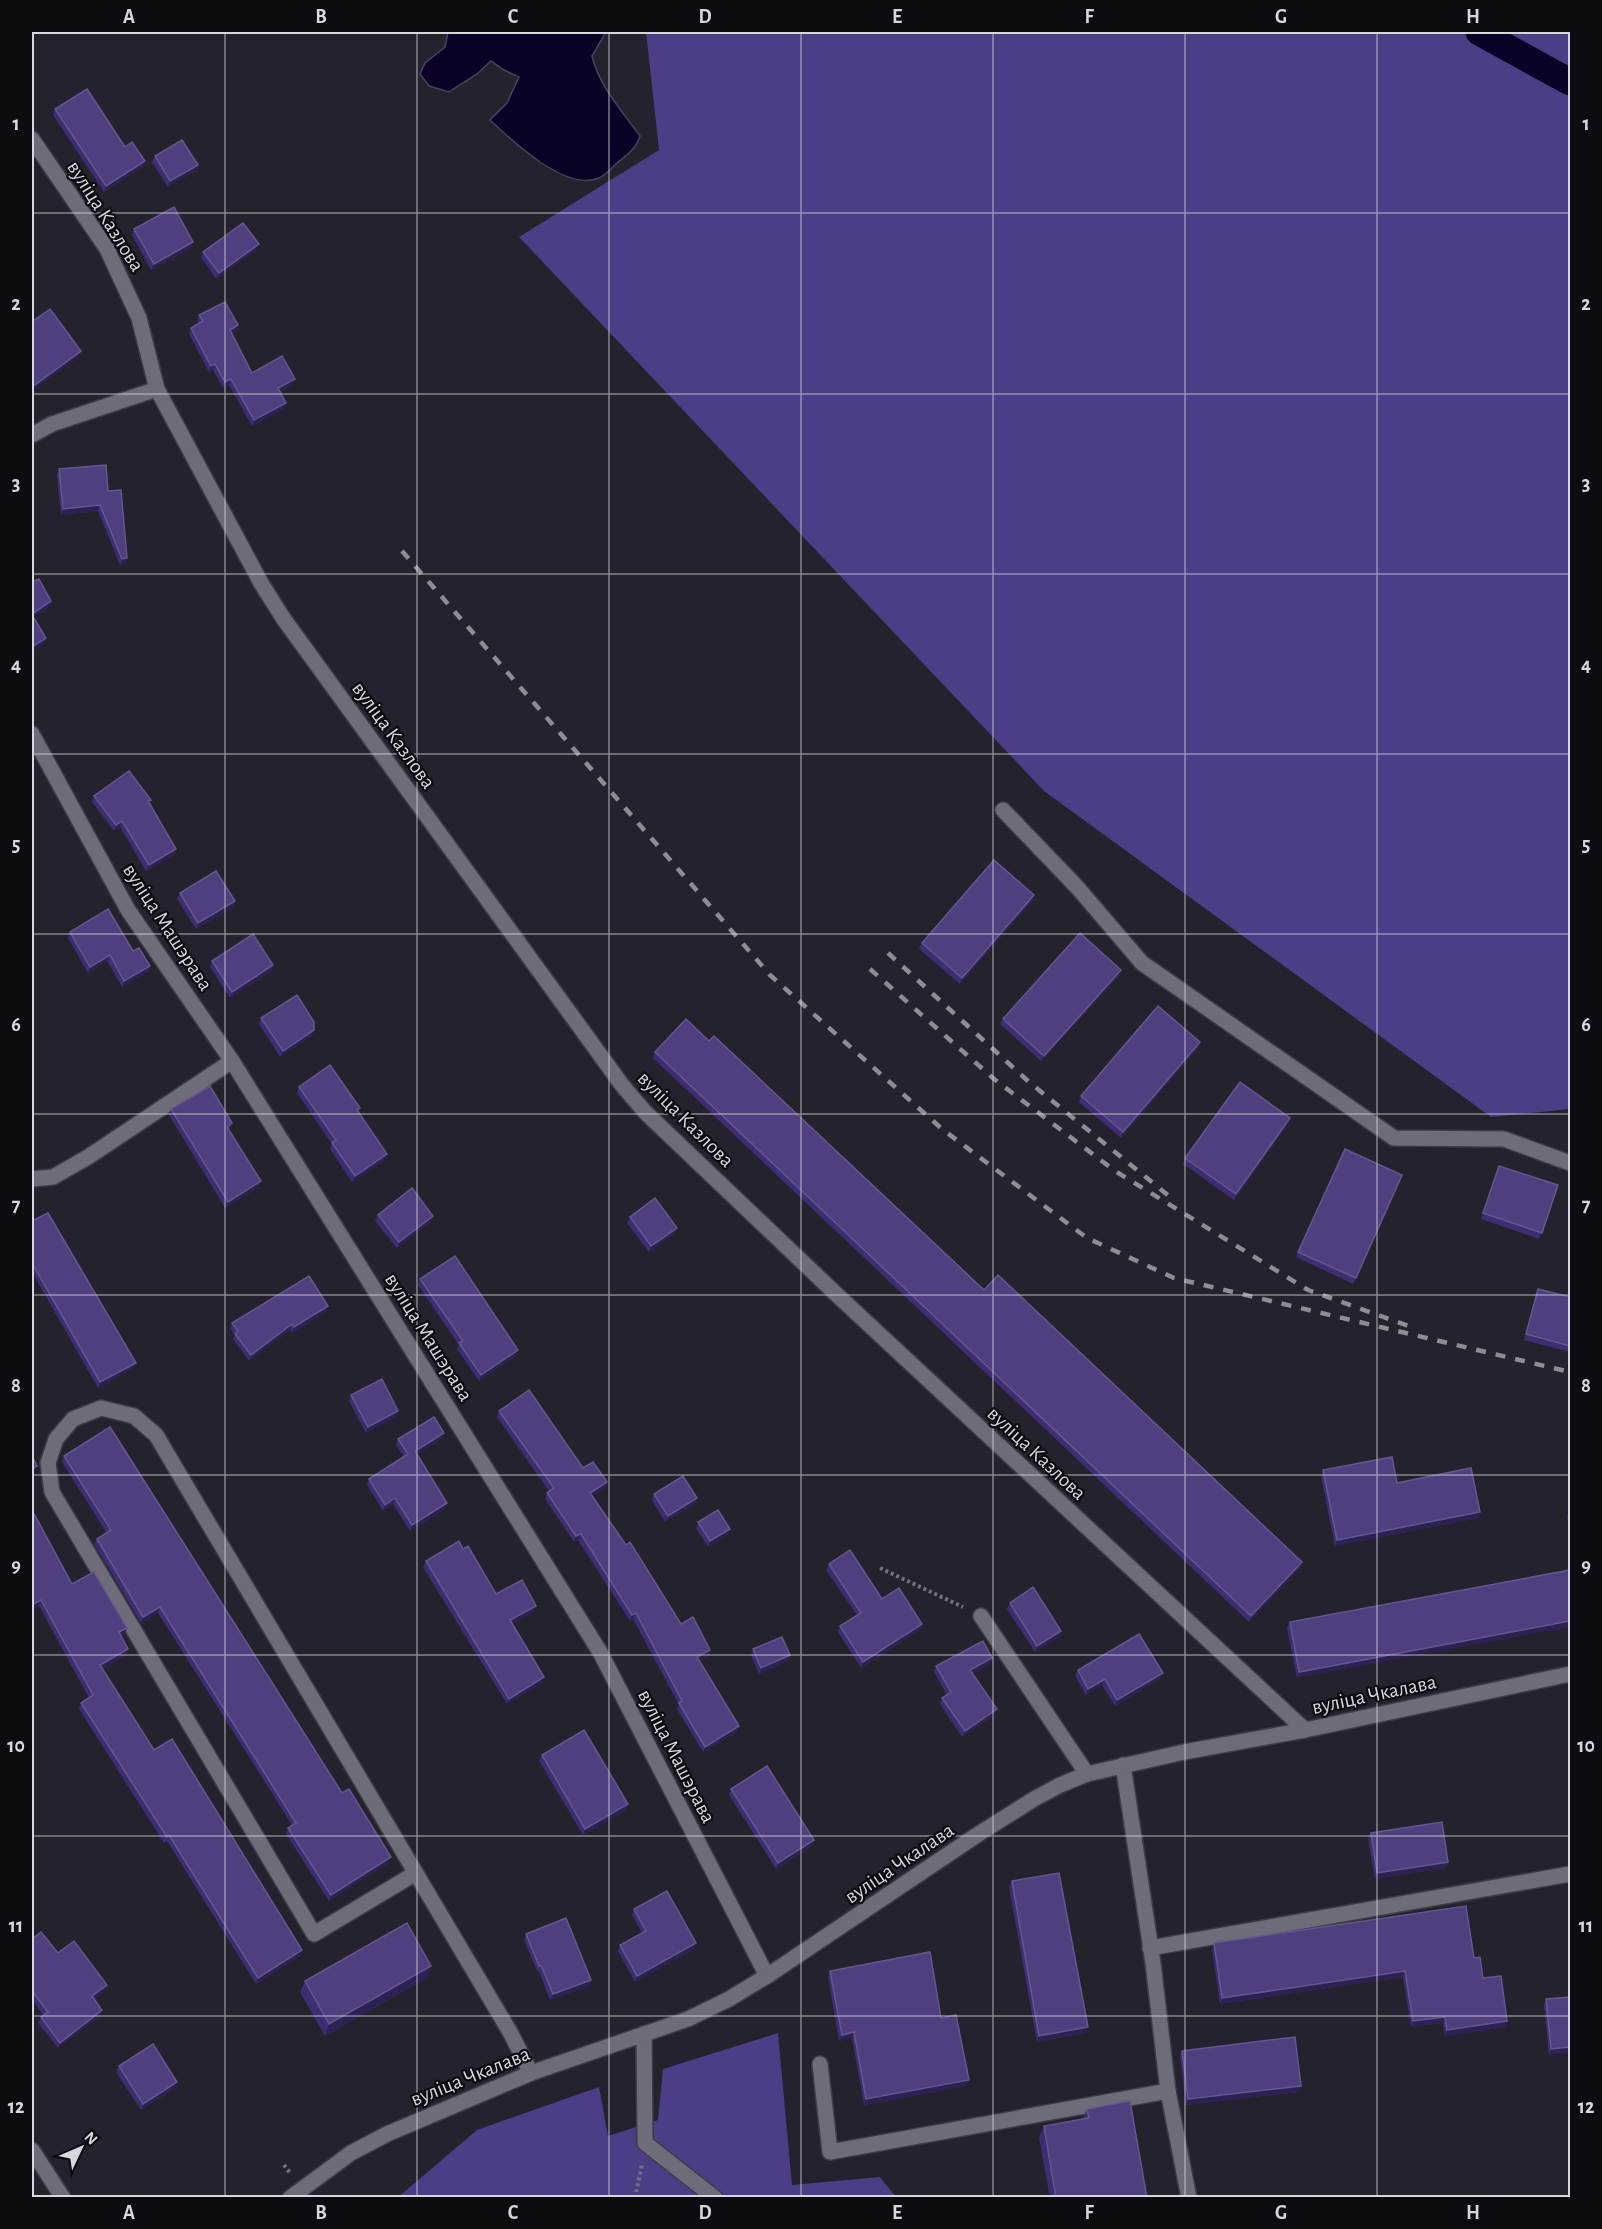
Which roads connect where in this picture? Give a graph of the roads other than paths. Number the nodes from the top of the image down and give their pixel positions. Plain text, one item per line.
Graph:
1 (32, 139) edge
2 (157, 389) junction
3 (32, 435) edge
4 (32, 734) edge
5 (1003, 810) dead end
6 (232, 1060) junction
7 (1570, 1163) edge
8 (32, 1179) edge
9 (981, 1616) road end
10 (1570, 1674) edge
11 (1305, 1730) junction
12 (1123, 1765) junction
13 (1087, 1774) junction
14 (416, 1873) junction
15 (1570, 1874) edge
16 (1150, 1948) junction
17 (767, 1976) junction
18 (644, 2034) junction
19 (820, 2064) dead end
20 (531, 2073) junction
21 (1168, 2091) junction
22 (32, 2150) edge
23 (63, 2198) edge
24 (290, 2198) edge
25 (715, 2198) edge
26 (1189, 2198) edge

1 - 2 street, вуліца Казлова
2 - 3 street
2 - 11 street, вуліца Казлова
4 - 6 street, вуліца Машэрава
5 - 7 street
6 - 8 street
6 - 17 street, вуліца Машэрава
9 - 13 street
10 - 11 street, вуліца Чкалава
11 - 12 street, вуліца Чкалава
12 - 13 street, вуліца Чкалава
12 - 16 street
13 - 17 street, вуліца Чкалава
14 - 14 street
14 - 20 street
15 - 16 street
16 - 21 street
17 - 18 street, вуліца Чкалава
18 - 20 street, вуліца Чкалава
18 - 25 street
19 - 21 street
20 - 24 street, вуліца Чкалава
21 - 26 street
22 - 23 street

